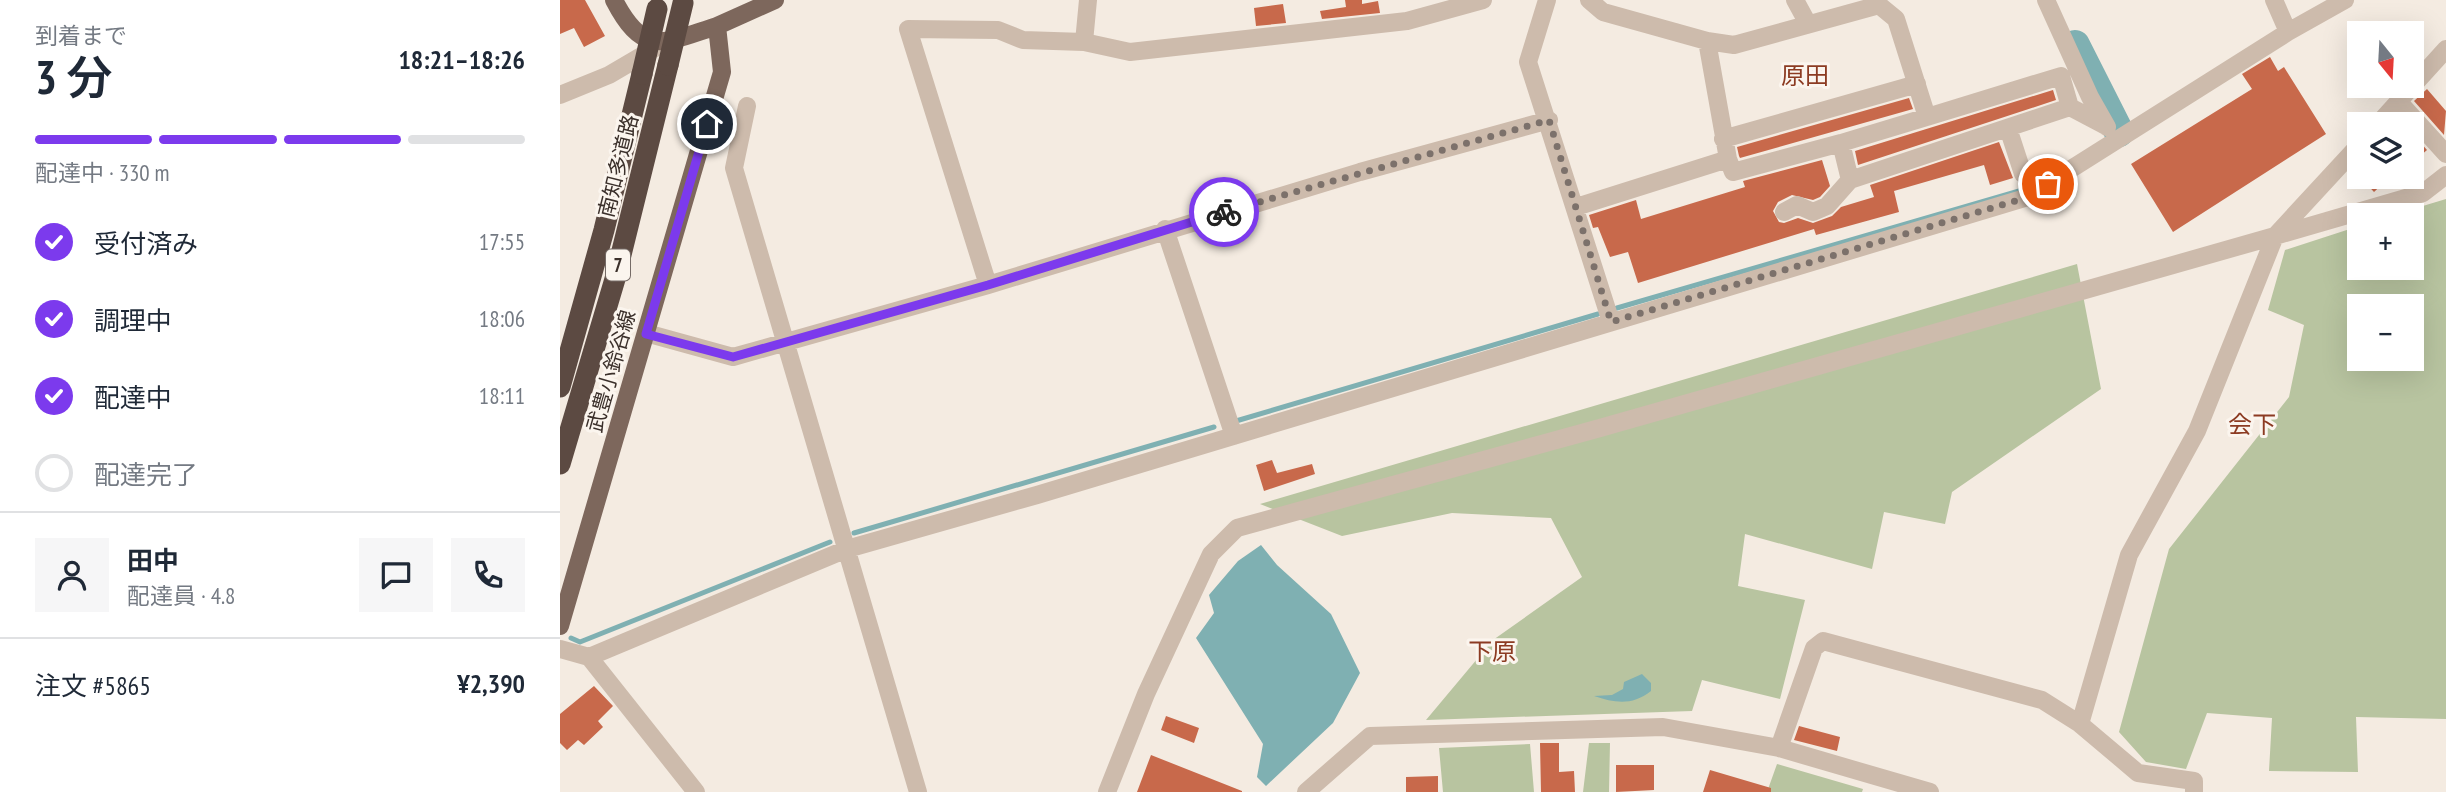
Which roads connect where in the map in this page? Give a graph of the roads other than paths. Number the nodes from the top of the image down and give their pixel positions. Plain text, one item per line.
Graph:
1 (614, 0) edge
2 (775, 0) edge
3 (1088, 0) edge
4 (1483, 0) edge
5 (1547, 0) edge
6 (1588, 0) edge
7 (1795, 0) edge
8 (2046, 0) edge
9 (2274, 0) edge
10 (2345, 0) edge
11 (683, 2) edge
12 (658, 5) edge
13 (1807, 22) junction
14 (717, 26) junction
15 (2288, 32) junction
16 (1707, 41) junction
17 (1084, 42) junction
18 (665, 43) junction
19 (2446, 49) edge
20 (1917, 84) junction
21 (560, 95) edge
22 (2399, 102) junction
23 (747, 106) dead end
24 (2070, 107) junction
25 (2389, 112) edge
26 (1927, 117) junction
27 (1549, 120) junction
28 (2106, 126) junction
29 (2008, 128) junction
30 (1723, 139) junction
31 (2116, 141) junction
32 (1841, 143) junction
33 (2446, 155) edge
34 (2347, 158) edge
35 (1728, 159) junction
36 (2023, 174) dead end
37 (2446, 175) edge
38 (1850, 180) junction
39 (1576, 207) junction
40 (1784, 212) dead end
41 (1165, 229) junction
42 (2275, 236) junction
43 (988, 285) junction
44 (1611, 322) junction
45 (646, 334) junction
46 (786, 342) junction
47 (560, 387) edge
48 (1234, 436) junction
49 (560, 464) edge
50 (847, 549) junction
51 (560, 626) edge
52 (560, 649) edge
53 (589, 657) junction
54 (2080, 724) junction
55 (1779, 748) junction
56 (695, 792) edge
57 (918, 792) edge
58 (1107, 792) edge
59 (1306, 792) edge
60 (1930, 792) edge
61 (2194, 792) edge

1 - 18 main road
2 - 14 main road
3 - 17 street
4 - 17 street
5 - 27 street
6 - 16 street
7 - 13 street
8 - 28 street
9 - 15 street
10 - 15 street
11 - 49 highway, 南知多道路 / 7, bridge
12 - 47 highway, 南知多道路 / 7, bridge
13 - 16 street
13 - 20 street
14 - 18 main road
14 - 45 main road, 武豊小鈴谷線
15 - 31 street
16 - 30 street
17 - 43 street
18 - 21 street
19 - 22 street
20 - 26 street
20 - 30 street
22 - 25 street
22 - 33 street
23 - 46 street
24 - 26 street
24 - 28 street
24 - 29 street
26 - 32 street
27 - 39 street
27 - 41 street
28 - 31 street
29 - 36 street
29 - 38 street
30 - 35 street
31 - 44 street
32 - 35 street
32 - 38 street
34 - 42 street
35 - 39 street
37 - 42 street
38 - 40 street
39 - 44 street
41 - 43 street
41 - 48 street
42 - 54 street
42 - 58 street
43 - 46 street
44 - 48 street
45 - 46 street
45 - 51 main road, 武豊小鈴谷線
46 - 50 street
48 - 50 street
50 - 53 street
50 - 57 street
52 - 53 street
53 - 56 street
54 - 55 street
54 - 61 street
55 - 59 street
55 - 60 street

